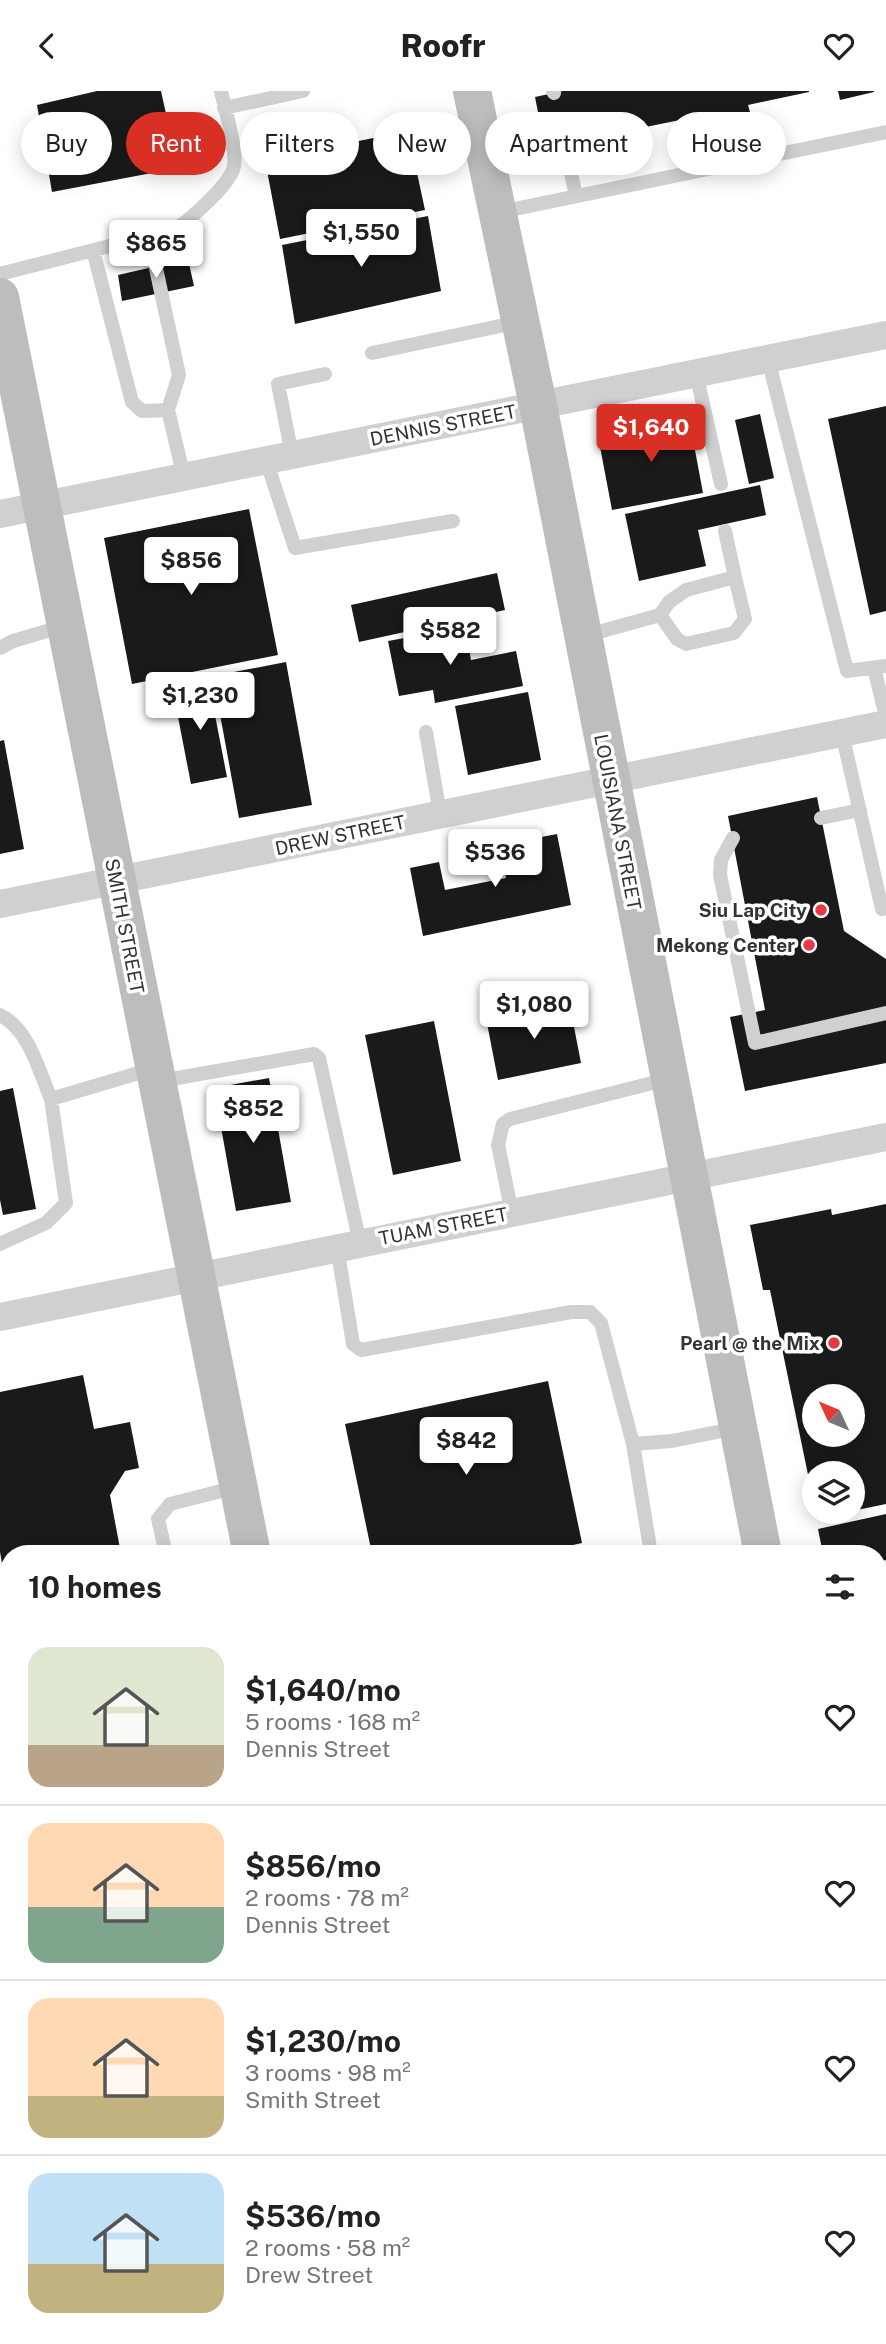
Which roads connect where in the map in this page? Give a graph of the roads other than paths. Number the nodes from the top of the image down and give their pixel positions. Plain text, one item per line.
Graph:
1 (221, 91) edge
2 (303, 91) edge
3 (472, 91) edge
4 (224, 108) junction
5 (886, 132) edge
6 (572, 175) edge
7 (576, 196) junction
8 (498, 212) junction
9 (149, 236) junction
10 (93, 250) junction
11 (0, 274) edge
12 (0, 297) edge
13 (521, 322) junction
14 (886, 335) edge
15 (372, 353) dead end
16 (768, 359) junction
17 (696, 373) junction
18 (325, 374) dead end
19 (538, 405) junction
20 (168, 410) junction
21 (279, 458) junction
22 (184, 477) junction
23 (720, 484) dead end
24 (40, 506) junction
25 (0, 514) edge
26 (453, 521) dead end
27 (725, 531) dead end
28 (735, 577) junction
29 (660, 615) junction
30 (64, 626) junction
31 (582, 636) junction
32 (0, 648) edge
33 (880, 667) edge
34 (886, 717) edge
35 (886, 724) edge
36 (426, 732) dead end
37 (842, 733) junction
38 (609, 779) junction
39 (860, 810) junction
40 (440, 814) junction
41 (821, 818) dead end
42 (733, 838) dead end
43 (116, 881) junction
44 (0, 904) edge
45 (886, 908) edge
46 (886, 1013) edge
47 (0, 1015) edge
48 (154, 1075) junction
49 (669, 1079) junction
50 (51, 1100) junction
51 (886, 1137) edge
52 (689, 1177) junction
53 (512, 1213) junction
54 (0, 1244) edge
55 (348, 1245) junction
56 (194, 1275) junction
57 (0, 1317) edge
58 (738, 1428) junction
59 (633, 1444) junction
60 (238, 1486) junction
61 (164, 1545) edge
62 (250, 1545) edge
63 (650, 1545) edge
64 (761, 1545) edge

1 - 4 lane
2 - 4 lane
3 - 8 main road, LOUISIANA STREET
4 - 9 lane
5 - 7 lane
6 - 7 lane
7 - 8 lane
8 - 13 main road, LOUISIANA STREET
9 - 10 lane
9 - 20 lane
10 - 11 lane
10 - 20 lane
12 - 24 main road, SMITH STREET
13 - 15 lane
13 - 19 main road, LOUISIANA STREET
14 - 16 street, DENNIS STREET
16 - 17 street, DENNIS STREET
16 - 33 lane
17 - 19 street, DENNIS STREET
17 - 23 lane
18 - 21 lane
19 - 21 street, DENNIS STREET
19 - 31 main road, LOUISIANA STREET
20 - 22 lane
21 - 22 street, DENNIS STREET
21 - 26 lane
22 - 24 street, DENNIS STREET
24 - 25 street, DENNIS STREET
24 - 30 main road, SMITH STREET
27 - 28 lane
28 - 29 lane
28 - 29 lane
29 - 31 lane
30 - 32 lane
30 - 43 main road, SMITH STREET
31 - 38 main road, LOUISIANA STREET
33 - 34 lane
35 - 37 street, DREW STREET
36 - 40 lane
37 - 38 street, DREW STREET
37 - 39 lane
38 - 40 street, DREW STREET
38 - 49 main road, LOUISIANA STREET
39 - 41 lane
39 - 45 lane
40 - 43 street, DREW STREET
42 - 46 lane
43 - 44 street, DREW STREET
43 - 48 main road, SMITH STREET
47 - 50 lane
48 - 50 lane
48 - 55 lane
48 - 56 main road, SMITH STREET
49 - 52 main road, LOUISIANA STREET
49 - 53 lane
50 - 54 lane
51 - 52 street, TUAM STREET
52 - 53 street, TUAM STREET
52 - 58 main road, LOUISIANA STREET
53 - 55 street, TUAM STREET
55 - 56 street, TUAM STREET
55 - 59 lane
56 - 57 street, TUAM STREET
56 - 60 main road, SMITH STREET
58 - 59 lane
58 - 64 main road, LOUISIANA STREET
59 - 63 lane
60 - 61 lane
60 - 62 main road, SMITH STREET

